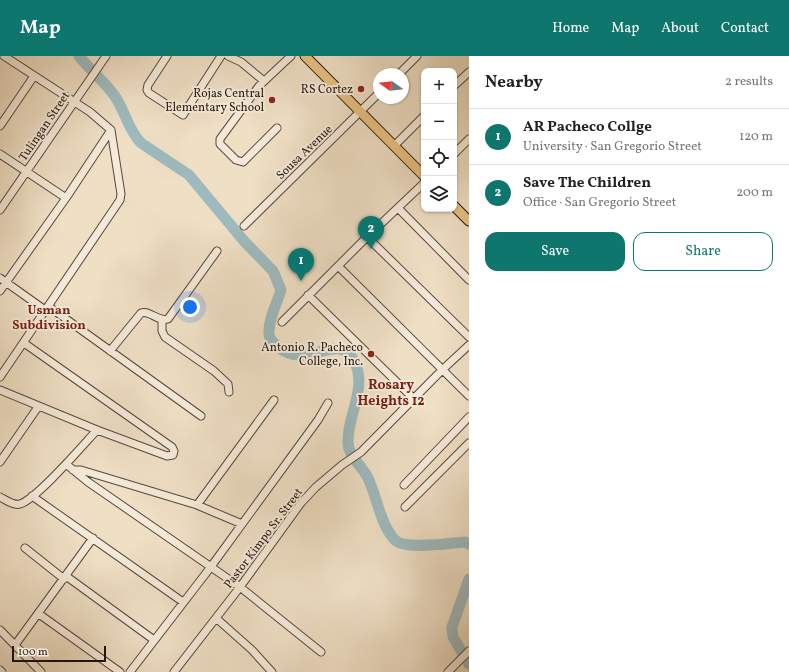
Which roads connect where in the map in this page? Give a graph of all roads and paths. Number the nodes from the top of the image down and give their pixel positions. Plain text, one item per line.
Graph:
1 (4, 56) edge
2 (106, 56) edge
3 (167, 56) edge
4 (221, 56) edge
5 (228, 56) edge
6 (291, 56) edge
7 (305, 56) edge
8 (417, 56) edge
9 (405, 68) edge
10 (469, 72) edge
11 (34, 76) junction
12 (264, 81) junction
13 (457, 83) edge
14 (373, 99) edge
15 (74, 102) junction
16 (360, 112) junction
17 (421, 119) edge
18 (0, 126) edge
19 (277, 128) dead end
20 (111, 130) junction
21 (467, 144) edge
22 (394, 146) junction
23 (457, 152) edge
24 (0, 154) edge
25 (26, 171) junction
26 (421, 173) edge
27 (421, 186) edge
28 (66, 198) junction
29 (398, 208) junction
30 (457, 209) edge
31 (0, 210) edge
32 (469, 221) edge
33 (244, 226) dead end
34 (367, 237) junction
35 (217, 251) dead end
36 (338, 266) junction
37 (3, 280) edge
38 (469, 280) edge
39 (0, 291) edge
40 (308, 296) junction
41 (46, 308) junction
42 (162, 320) junction
43 (282, 322) dead end
44 (469, 337) edge
45 (24, 343) junction
46 (469, 345) edge
47 (110, 351) junction
48 (442, 370) junction
49 (0, 378) edge
50 (0, 390) edge
51 (229, 392) dead end
52 (469, 396) edge
53 (414, 399) junction
54 (274, 400) dead end
55 (328, 403) dead end
56 (38, 407) junction
57 (200, 416) dead end
58 (469, 417) edge
59 (97, 430) junction
60 (469, 443) edge
61 (0, 462) edge
62 (66, 464) junction
63 (73, 470) junction
64 (404, 485) dead end
65 (32, 496) junction
66 (0, 497) edge
67 (198, 505) junction
68 (405, 507) dead end
69 (242, 524) junction
70 (93, 538) junction
71 (24, 548) dead end
72 (210, 568) junction
73 (65, 577) junction
74 (240, 587) junction
75 (183, 602) junction
76 (39, 614) junction
77 (216, 618) junction
78 (0, 630) edge
79 (154, 640) junction
80 (16, 645) junction
81 (469, 651) edge
82 (321, 652) dead end
83 (0, 670) edge
84 (450, 670) edge
85 (2, 672) edge
86 (42, 672) edge
87 (120, 672) edge
88 (130, 672) edge
89 (174, 672) edge
90 (272, 672) edge

1 - 11 street
2 - 15 street, Tulingan Street
3 - 4 street
5 - 12 street
6 - 12 street
7 - 16 main road
8 - 9 street
10 - 13 street
11 - 15 street
11 - 18 street
12 - 19 street
14 - 16 street, Sousa Avenue
15 - 20 street
15 - 25 street, Tulingan Street
16 - 22 main road
16 - 33 street, Sousa Avenue
17 - 22 street
20 - 28 street
20 - 41 street
21 - 23 street
22 - 26 main road
24 - 25 street
25 - 28 street
25 - 31 street, Tulingan Street
27 - 29 street
28 - 37 street
29 - 34 street
29 - 38 street
30 - 32 main road
34 - 36 street
34 - 44 street
35 - 42 street
36 - 40 street
36 - 48 street
37 - 39 street
37 - 41 street
40 - 43 street
40 - 53 street
41 - 45 street
41 - 47 street
42 - 47 street
42 - 51 street
45 - 49 street
45 - 59 street
46 - 48 street, Pastor Kimpo Sr. Street
47 - 57 street
48 - 52 street
48 - 53 street, Pastor Kimpo Sr. Street
50 - 56 street
53 - 74 street, Pastor Kimpo Sr. Street
54 - 67 street
55 - 69 street
56 - 59 street
56 - 61 street
58 - 64 street
59 - 62 street
60 - 68 street
62 - 63 street
62 - 65 street
63 - 67 street
63 - 72 street
65 - 66 street
65 - 70 street
67 - 69 street
69 - 72 street
70 - 73 street
70 - 75 street
71 - 73 street
72 - 74 street
72 - 75 street
73 - 76 street
73 - 79 street
74 - 77 street, Pastor Kimpo Sr. Street
74 - 82 street
75 - 79 street
76 - 80 street
76 - 87 street
77 - 89 street, Pastor Kimpo Sr. Street
77 - 90 street
78 - 80 street
79 - 88 street
80 - 86 street
81 - 84 street
83 - 85 street

